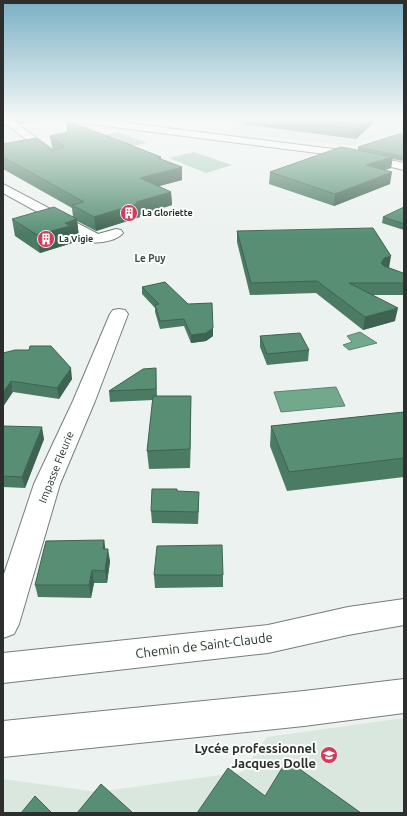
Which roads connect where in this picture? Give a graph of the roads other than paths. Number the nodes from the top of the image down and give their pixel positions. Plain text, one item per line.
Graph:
1 (370, 158) edge
2 (404, 167) edge
3 (3, 188) edge
4 (116, 233) dead end
5 (119, 314) dead end
6 (404, 612) edge
7 (3, 624) edge
8 (3, 668) edge
9 (404, 696) edge
10 (3, 739) edge

1 - 2 street
3 - 4 street
5 - 7 street, Impasse Fleurie
6 - 8 street, Chemin de Saint-Claude
9 - 10 street

